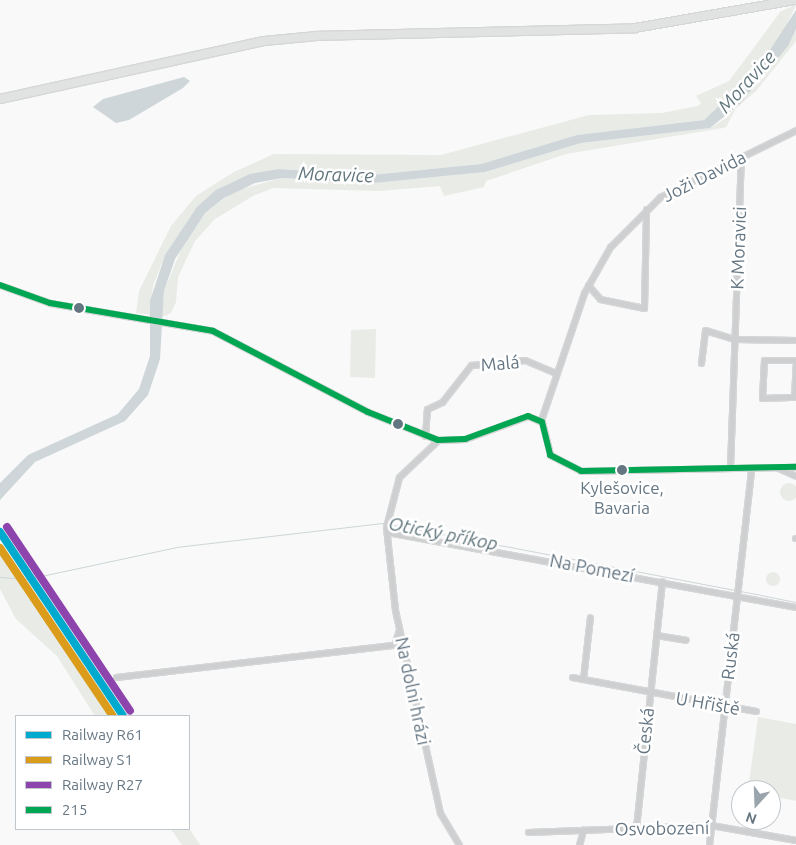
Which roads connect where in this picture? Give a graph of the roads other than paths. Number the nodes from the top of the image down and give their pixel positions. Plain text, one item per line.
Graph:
1 (793, 1) edge
2 (0, 100) edge
3 (796, 130) edge
4 (741, 157) junction
5 (646, 209) junction
6 (0, 285) edge
7 (588, 285) junction
8 (735, 339) junction
9 (796, 340) edge
10 (795, 360) edge
11 (701, 363) dead end
12 (556, 373) junction
13 (795, 397) edge
14 (541, 420) junction
15 (425, 436) junction
16 (438, 440) junction
17 (796, 467) edge
18 (730, 468) junction
19 (751, 468) junction
20 (776, 468) junction
21 (796, 476) edge
22 (386, 527) junction
23 (662, 581) junction
24 (737, 591) junction
25 (796, 607) edge
26 (590, 618) dead end
27 (399, 629) junction
28 (656, 635) junction
29 (686, 640) dead end
30 (116, 677) dead end
31 (572, 677) dead end
32 (583, 679) junction
33 (649, 692) junction
34 (724, 706) junction
35 (756, 711) dead end
36 (711, 825) junction
37 (636, 828) junction
38 (583, 830) junction
39 (528, 832) dead end
40 (796, 840) edge
41 (459, 845) edge
42 (579, 845) edge
43 (709, 845) edge

1 - 2 main road
3 - 4 street, Joži Davida
4 - 5 street, Joži Davida
4 - 8 street, K Moravici
5 - 7 street, Joži Davida
5 - 7 street
6 - 15 street
7 - 12 street, Joži Davida
8 - 9 street
8 - 11 street
8 - 18 street
10 - 13 street
10 - 13 street
12 - 14 street, Joži Davida
12 - 15 street, Malá
14 - 16 street
14 - 18 street
15 - 16 street
16 - 22 street
17 - 20 street
18 - 19 street
19 - 20 street
19 - 24 street, Ruská
20 - 21 street
22 - 23 street, Na Pomezí
22 - 27 street, Na dolni hrázi
23 - 24 street, Na Pomezí
23 - 28 street, Česká
24 - 25 street, Na Pomezí
24 - 34 street, Ruská
26 - 32 street
27 - 30 street
27 - 41 street, Na dolni hrázi
28 - 29 street
28 - 33 street, Česká
31 - 32 street, U Hřiště
32 - 33 street, U Hřiště
33 - 34 street, U Hřiště
33 - 37 street, Česká
34 - 35 street, U Hřiště
34 - 36 street, Ruská
36 - 37 street, Osvobození
36 - 40 street, Osvobození
36 - 43 street, Ruská
37 - 38 street, Osvobození
38 - 39 street, Osvobození
38 - 42 street

